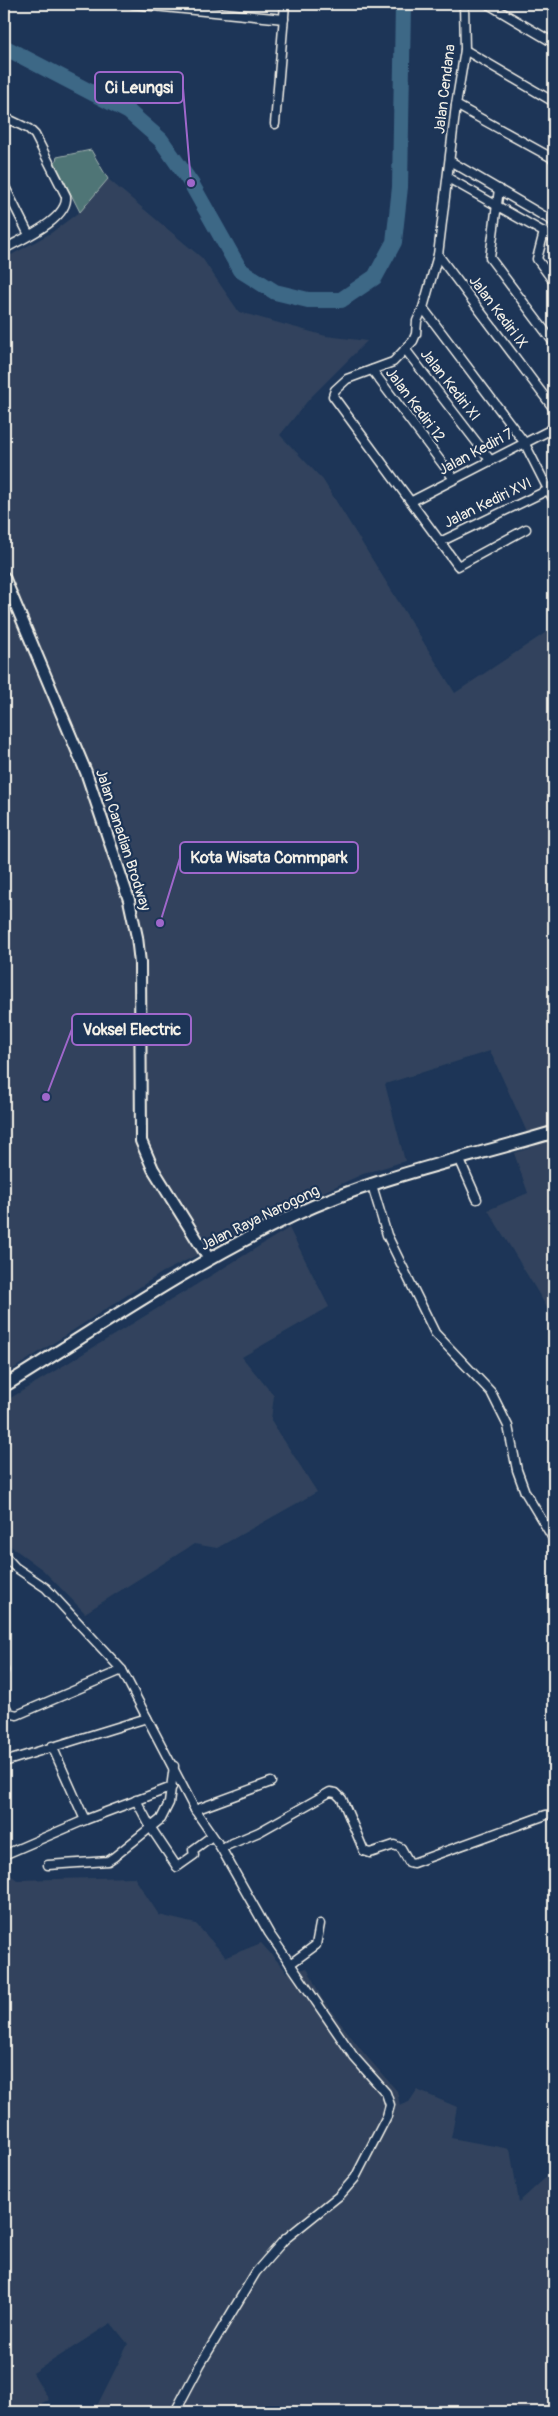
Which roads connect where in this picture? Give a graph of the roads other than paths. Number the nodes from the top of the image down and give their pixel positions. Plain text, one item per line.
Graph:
1 (133, 4) edge
2 (285, 4) edge
3 (464, 4) edge
4 (488, 4) edge
5 (284, 19) junction
6 (554, 43) edge
7 (465, 50) junction
8 (554, 102) edge
9 (456, 105) junction
10 (4, 116) edge
11 (275, 124) dead end
12 (554, 159) edge
13 (450, 161) junction
14 (448, 178) junction
15 (4, 184) edge
16 (499, 189) junction
17 (497, 204) junction
18 (554, 222) edge
19 (544, 232) junction
20 (29, 235) junction
21 (554, 238) edge
22 (4, 249) edge
23 (438, 256) junction
24 (554, 282) edge
25 (423, 308) junction
26 (554, 343) edge
27 (406, 349) junction
28 (372, 370) junction
29 (554, 409) edge
30 (554, 428) edge
31 (524, 442) junction
32 (491, 460) junction
33 (554, 478) edge
34 (454, 479) junction
35 (547, 486) junction
36 (412, 501) junction
37 (554, 501) edge
38 (526, 529) dead end
39 (440, 542) junction
40 (4, 577) edge
41 (554, 1132) edge
42 (458, 1158) junction
43 (372, 1185) junction
44 (477, 1198) dead end
45 (208, 1259) junction
46 (4, 1386) edge
47 (554, 1540) edge
48 (4, 1556) edge
49 (122, 1670) junction
50 (4, 1708) edge
51 (147, 1718) junction
52 (52, 1746) junction
53 (4, 1762) edge
54 (174, 1766) junction
55 (271, 1782) dead end
56 (172, 1787) junction
57 (136, 1800) junction
58 (195, 1810) junction
59 (554, 1814) edge
60 (85, 1820) junction
61 (151, 1828) junction
62 (212, 1836) junction
63 (221, 1848) junction
64 (6, 1854) dead end
65 (48, 1865) dead end
66 (320, 1924) dead end
67 (290, 1964) junction
68 (175, 2412) edge

1 - 5 street
2 - 5 street
3 - 7 street, Jalan Cendana
4 - 6 street
5 - 11 street
7 - 8 street
7 - 9 street, Jalan Cendana
9 - 12 street
9 - 13 street, Jalan Cendana
10 - 20 street
13 - 14 street, Jalan Cendana
13 - 16 street
14 - 17 street
14 - 23 street, Jalan Cendana
15 - 20 street
16 - 17 street
16 - 18 street
17 - 19 street
17 - 26 street
19 - 21 street
19 - 24 street
20 - 22 street
23 - 25 street, Jalan Cendana
23 - 29 street, Jalan Kediri IX
25 - 27 street, Jalan Cendana
25 - 31 street
27 - 28 street
27 - 32 street, Jalan Kediri XI
28 - 34 street, Jalan Kediri 12
28 - 36 street
30 - 31 street, Jalan Kediri 7
31 - 32 street, Jalan Kediri 7
31 - 35 street
32 - 34 street, Jalan Kediri 7
33 - 35 street, Jalan Kediri XVI
34 - 36 street, Jalan Kediri 7
35 - 37 street
35 - 39 street, Jalan Kediri XVI
36 - 39 street
38 - 39 street
40 - 45 street, Jalan Canadian Brodway
41 - 42 main road, Jalan Raya Narogong
42 - 43 main road, Jalan Raya Narogong
42 - 44 street
43 - 45 main road, Jalan Raya Narogong
43 - 47 street
45 - 46 main road, Jalan Raya Narogong
48 - 49 street
49 - 50 street
49 - 51 street
51 - 52 street
51 - 54 street
52 - 53 street
52 - 60 street
54 - 56 street
54 - 58 street
55 - 58 street
56 - 57 street
56 - 61 street
57 - 60 street
57 - 61 street
58 - 62 street
59 - 63 street
60 - 64 street
61 - 62 street
61 - 65 street
62 - 63 street
63 - 67 street
66 - 67 street
67 - 68 street

